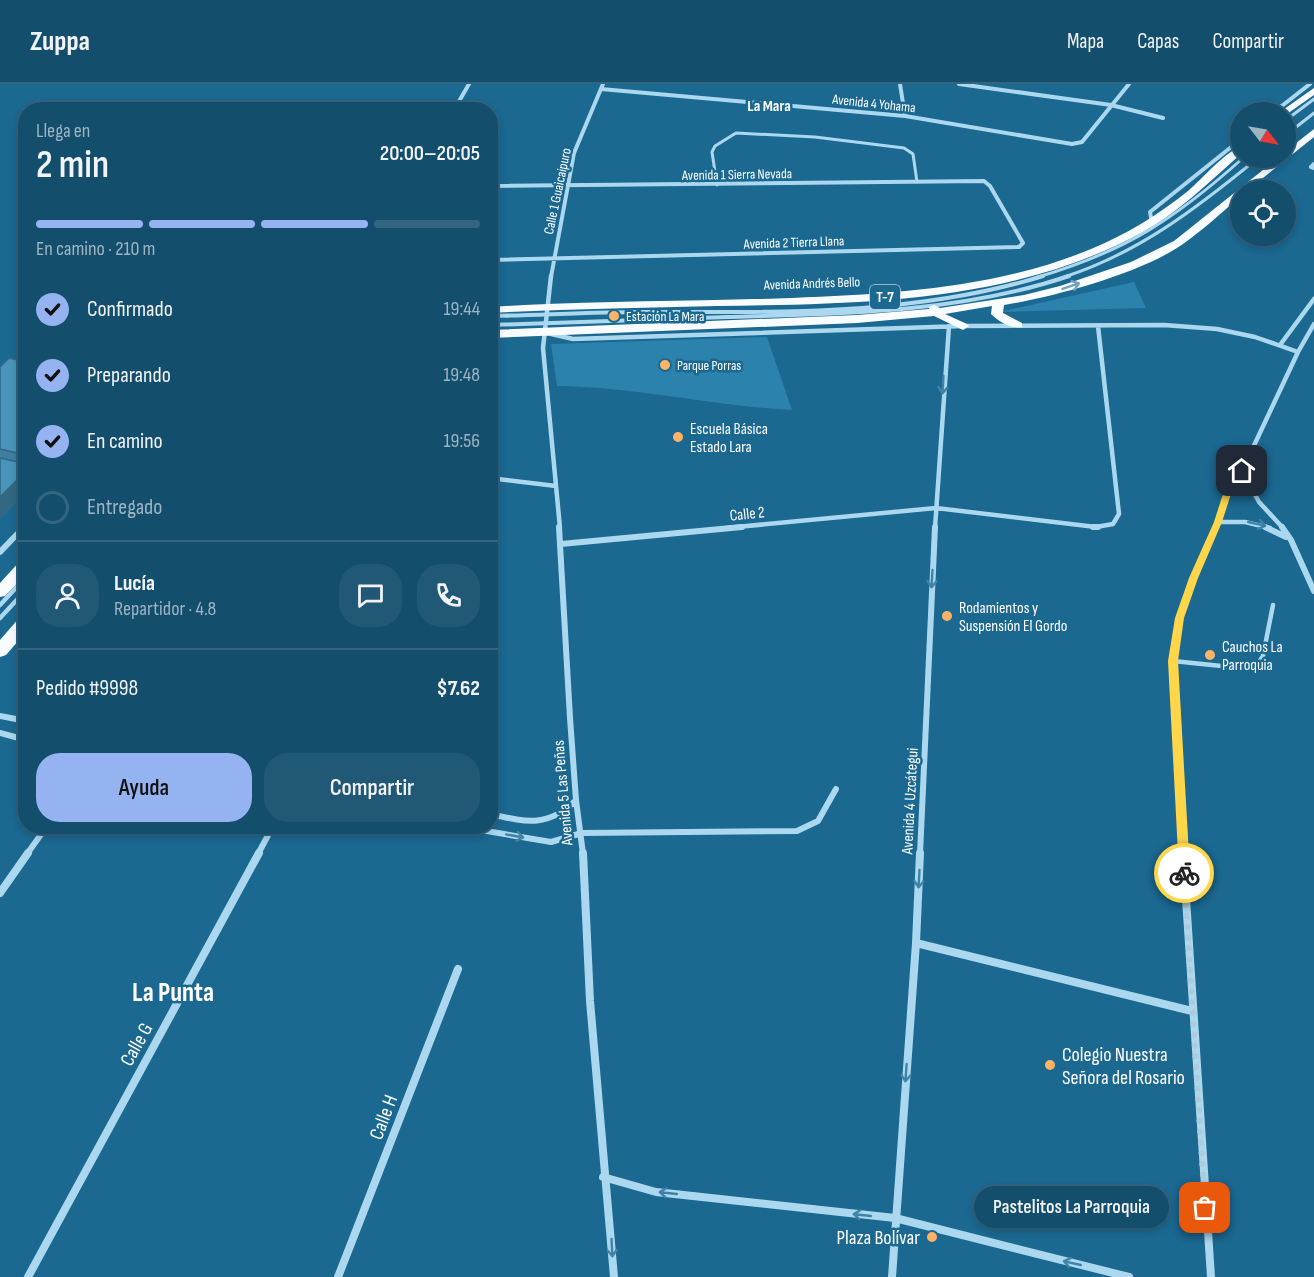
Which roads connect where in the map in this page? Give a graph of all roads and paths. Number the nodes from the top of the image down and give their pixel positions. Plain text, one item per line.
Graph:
1 (469, 84) edge
2 (603, 84) edge
3 (900, 84) edge
4 (959, 84) edge
5 (1009, 84) edge
6 (1129, 84) edge
7 (1310, 84) edge
8 (601, 89) junction
9 (1003, 89) junction
10 (1314, 91) edge
11 (1314, 99) edge
12 (459, 102) edge
13 (1288, 102) edge
14 (1296, 104) edge
15 (1111, 105) junction
16 (1296, 112) edge
17 (1314, 113) edge
18 (905, 116) junction
19 (1163, 118) dead end
20 (1296, 127) edge
21 (1314, 132) edge
22 (1296, 146) edge
23 (1230, 148) edge
24 (1230, 158) edge
25 (1231, 168) edge
26 (1245, 168) edge
27 (1269, 168) edge
28 (1255, 180) edge
29 (984, 181) joint
30 (917, 182) junction
31 (717, 185) junction
32 (498, 186) edge
33 (567, 188) junction
34 (1230, 200) edge
35 (1152, 223) junction
36 (553, 259) junction
37 (498, 260) edge
38 (1055, 264) junction
39 (910, 295) junction
40 (1314, 300) edge
41 (998, 302) junction
42 (936, 307) junction
43 (498, 310) edge
44 (548, 311) junction
45 (498, 315) edge
46 (958, 320) junction
47 (1314, 324) edge
48 (498, 325) edge
49 (1018, 325) junction
50 (979, 326) joint
51 (1098, 326) junction
52 (545, 327) junction
53 (498, 333) edge
54 (1280, 345) junction
55 (1298, 352) junction
56 (1242, 471) junction
57 (498, 479) edge
58 (556, 486) junction
59 (936, 508) junction
60 (1218, 522) junction
61 (18, 533) edge
62 (1291, 540) junction
63 (561, 544) junction
64 (0, 552) edge
65 (18, 560) edge
66 (18, 573) edge
67 (0, 579) edge
68 (18, 586) edge
69 (1314, 591) edge
70 (0, 592) edge
71 (18, 599) edge
72 (0, 605) edge
73 (1273, 605) dead end
74 (0, 618) edge
75 (18, 630) edge
76 (0, 651) edge
77 (1173, 661) junction
78 (0, 716) edge
79 (18, 719) edge
80 (0, 733) edge
81 (18, 738) edge
82 (836, 789) dead end
83 (576, 800) junction
84 (498, 815) edge
85 (498, 833) edge
86 (582, 833) junction
87 (41, 834) edge
88 (269, 834) edge
89 (0, 893) edge
90 (916, 943) junction
91 (458, 969) dead end
92 (1192, 1011) junction
93 (603, 1178) junction
94 (895, 1218) junction
95 (28, 1277) edge
96 (338, 1277) edge
97 (614, 1277) edge
98 (892, 1277) edge
99 (1129, 1277) edge
100 (1211, 1277) edge

1 - 12 street
2 - 8 street, Calle 1 Guaicaipuro
3 - 18 street
4 - 9 street
5 - 9 street
6 - 15 street
7 - 13 street
8 - 18 street, Avenida 4 Yohama
8 - 33 street, Calle 1 Guaicaipuro
9 - 15 street
10 - 14 highway
11 - 16 lane
15 - 18 street, Avenida 4 Yohama
15 - 19 street
17 - 20 lane
21 - 22 highway
23 - 35 street
24 - 35 highway, Avenida Andrés Bello / T-7
25 - 42 lane
26 - 42 lane
27 - 28 highway
29 - 30 street, Avenida 1 Sierra Nevada
29 - 36 street, Avenida 2 Tierra Llana
30 - 31 street, Avenida 1 Sierra Nevada
30 - 31 lane
31 - 33 street, Avenida 1 Sierra Nevada
32 - 33 street, Avenida 1 Sierra Nevada
33 - 36 street, Calle 1 Guaicaipuro
41 -> 34 highway
35 - 38 highway, Avenida Andrés Bello / T-7
36 - 37 street, Avenida 2 Tierra Llana
36 - 44 street, Calle 1 Guaicaipuro
38 - 39 highway, Avenida Andrés Bello / T-7
38 - 42 highway
39 - 42 highway
39 - 44 highway, Avenida Andrés Bello / T-7
40 - 54 street
41 - 46 highway
41 - 49 highway
42 - 44 lane
42 - 46 highway
42 - 52 highway, T-7
43 - 44 highway, Avenida Andrés Bello / T-7
44 - 45 lane
44 - 52 street, Avenida 5 Las Peñas
46 - 50 highway
46 - 52 street
46 -> 59 street, Avenida 4 Uzcátegui
47 - 55 street
48 - 52 lane
49 - 50 street
49 - 51 street
51 - 54 street
51 - 59 street, Calle 2
52 - 53 highway, T-7
52 - 58 street, Avenida 5 Las Peñas
54 - 55 street
55 - 56 street
56 - 60 street
56 - 62 street
57 - 58 street
58 - 63 street, Avenida 5 Las Peñas
59 - 63 street, Calle 2
59 -> 90 street, Avenida 4 Uzcátegui
60 -> 62 street
60 - 77 street
61 - 64 street
62 - 69 street
63 - 83 street, Avenida 5 Las Peñas
65 - 67 highway
66 - 70 highway
68 - 72 lane
71 - 74 lane
73 - 77 lane
75 - 76 highway
77 - 92 street
78 - 79 street
80 - 81 street
82 - 86 street
83 - 84 street
83 - 86 street, Avenida 5 Las Peñas
85 -> 86 street
86 - 93 street, Avenida 5 Las Peñas
87 - 89 street
88 - 95 street, Calle G
90 - 92 street
90 -> 94 street, Avenida 4 Uzcátegui
91 - 96 street, Calle H
92 - 100 street
94 -> 93 street
93 -> 97 street, Avenida 5 Las Peñas
94 - 98 street, Avenida 4 Uzcátegui
99 -> 94 street

